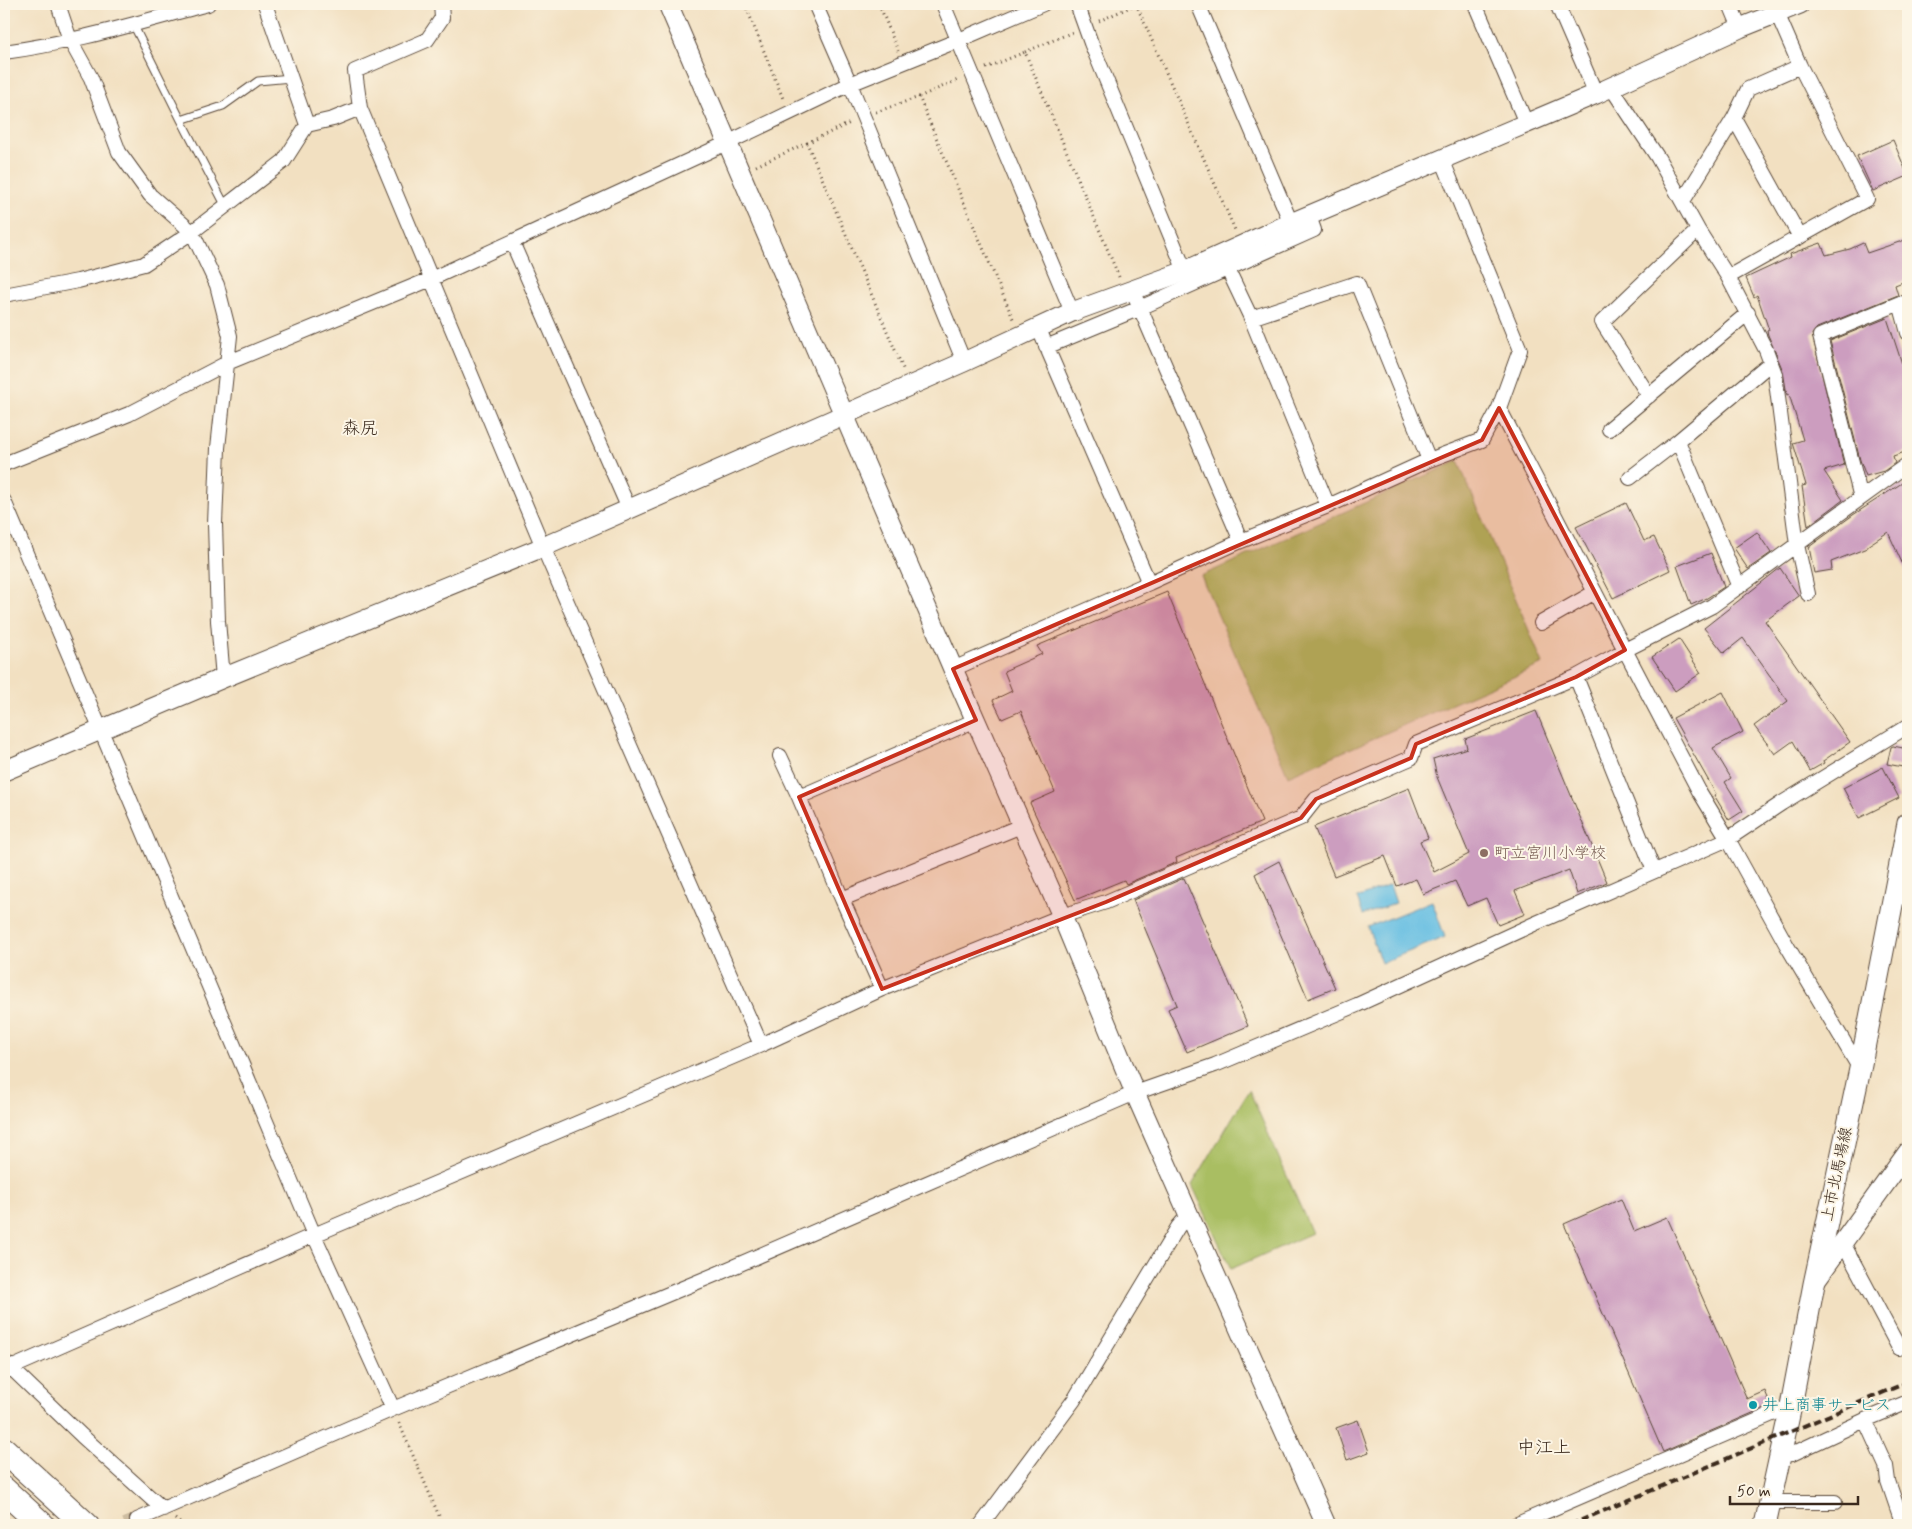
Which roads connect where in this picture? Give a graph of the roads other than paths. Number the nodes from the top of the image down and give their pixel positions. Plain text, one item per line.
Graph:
1 (58, 4) edge
2 (208, 4) edge
3 (265, 4) edge
4 (441, 4) edge
5 (668, 4) edge
6 (815, 4) edge
7 (943, 4) edge
8 (1043, 4) edge
9 (1077, 4) edge
10 (1198, 4) edge
11 (1475, 4) edge
12 (1558, 4) edge
13 (1730, 4) edge
14 (1800, 4) edge
15 (1777, 13) junction
16 (133, 24) junction
17 (1740, 28) junction
18 (70, 40) junction
19 (959, 40) junction
20 (4, 52) edge
21 (1800, 66) junction
22 (291, 78) junction
23 (850, 84) junction
24 (1604, 90) junction
25 (360, 108) junction
26 (1734, 118) junction
27 (181, 120) junction
28 (1526, 123) junction
29 (307, 125) junction
30 (727, 143) junction
31 (1442, 159) junction
32 (1683, 201) junction
33 (225, 205) junction
34 (1309, 216) junction
35 (1291, 223) junction
36 (1698, 230) junction
37 (192, 232) junction
38 (1800, 238) junction
39 (512, 242) junction
40 (1224, 262) junction
41 (1185, 271) junction
42 (1728, 277) junction
43 (431, 279) junction
44 (1129, 291) junction
45 (4, 294) edge
46 (1140, 308) junction
47 (1072, 312) junction
48 (1748, 314) junction
49 (1251, 318) junction
50 (1038, 327) junction
51 (1908, 333) edge
52 (1046, 346) junction
53 (964, 362) junction
54 (1770, 363) junction
55 (227, 364) junction
56 (1649, 396) junction
57 (1500, 408) junction
58 (844, 413) junction
59 (1609, 429) dead end
60 (1678, 441) junction
61 (1429, 460) junction
62 (4, 464) edge
63 (1908, 464) edge
64 (1630, 478) dead end
65 (1861, 498) junction
66 (4, 501) edge
67 (1328, 506) junction
68 (629, 509) junction
69 (1241, 541) junction
70 (1798, 545) junction
71 (543, 547) junction
72 (1148, 583) junction
73 (1739, 587) junction
74 (1596, 592) junction
75 (1808, 594) dead end
76 (1540, 623) dead end
77 (1625, 650) junction
78 (953, 669) junction
79 (1576, 677) junction
80 (223, 678) junction
81 (976, 720) junction
82 (1908, 726) edge
83 (102, 730) junction
84 (780, 756) dead end
85 (4, 771) edge
86 (799, 797) junction
87 (1908, 823) edge
88 (1021, 826) junction
89 (1728, 839) junction
90 (1654, 872) junction
91 (842, 899) junction
92 (1062, 916) junction
93 (882, 988) junction
94 (760, 1045) junction
95 (1860, 1069) junction
96 (1135, 1092) junction
97 (1908, 1152) edge
98 (1190, 1213) junction
99 (314, 1235) junction
100 (1843, 1243) junction
101 (1814, 1284) junction
102 (1899, 1348) dead end
103 (6, 1366) edge
104 (1908, 1402) edge
105 (1791, 1406) junction
106 (392, 1409) junction
107 (1865, 1420) junction
108 (4, 1450) edge
109 (1780, 1454) junction
110 (4, 1490) edge
111 (1770, 1502) junction
112 (1835, 1502) dead end
113 (163, 1509) junction
114 (137, 1520) dead end
115 (42, 1525) edge
116 (86, 1525) edge
117 (981, 1525) edge
118 (1326, 1525) edge
119 (1515, 1525) edge
120 (1765, 1525) edge
121 (1903, 1525) edge

1 - 18 street
2 - 16 street
3 - 22 street
4 - 25 street
5 - 30 street
6 - 23 street
7 - 19 street
8 - 19 street
9 - 41 street
10 - 35 street
11 - 28 street
12 - 24 street
13 - 17 street
14 - 15 street
15 - 17 street
15 - 21 street
16 - 18 street
16 - 27 lane
17 - 24 street
18 - 20 street
18 - 37 street
19 - 23 street
19 - 47 street
21 - 26 street
21 - 38 street
22 - 27 lane
22 - 29 street
23 - 30 street
23 - 53 street
24 - 28 street
24 - 32 street
25 - 29 street
25 - 43 street
26 - 32 street
26 - 38 street
27 - 33 lane
28 - 31 street
29 - 33 street
30 - 39 street
30 - 58 street
31 - 34 street
31 - 57 street
32 - 36 street
33 - 37 street
34 - 35 street
34 - 40 street
35 - 40 street
36 - 42 street
36 - 56 street
37 - 45 street
37 - 55 street
38 - 42 street
39 - 43 street
39 - 68 street
40 - 41 street
40 - 46 street
40 - 49 street
41 - 44 street
42 - 48 street
43 - 55 street
43 - 71 street
44 - 46 street
44 - 47 street
46 - 52 street
46 - 69 street
47 - 50 street
48 - 54 street
48 - 56 street
49 - 61 street
49 - 67 street
50 - 52 street
50 - 53 street
51 - 65 street
52 - 72 street
53 - 58 street
54 - 60 street
54 - 70 street
55 - 62 street
55 - 80 street
56 - 59 street
57 - 61 street
57 - 74 street
58 - 68 street
58 - 78 street
60 - 64 street
60 - 73 street
61 - 67 street
63 - 65 street
65 - 70 street
66 - 83 street
67 - 69 street
68 - 71 street
69 - 72 street
70 - 73 street
70 - 75 street
71 - 80 street
71 - 94 street
72 - 78 street
73 - 77 street
74 - 76 street
74 - 77 street
77 - 79 street
77 - 89 street
78 - 81 street
79 - 90 street
79 - 92 street
80 - 83 street
81 - 86 street
81 - 88 street
82 - 89 street
83 - 85 street
83 - 99 street
84 - 86 street
86 - 91 street
87 - 95 main road, 上市北馬場線
88 - 91 street
88 - 92 street
89 - 90 street
89 - 95 street
90 - 96 street
91 - 93 street
92 - 93 street
92 - 96 street
93 - 94 street
94 - 99 street
95 - 101 main road, 上市北馬場線
96 - 98 street
96 - 106 street
97 - 100 street
98 - 117 street
98 - 118 street
99 - 103 street
99 - 106 street
100 - 101 street
100 - 102 street
101 - 105 main road, 上市北馬場線
103 - 113 street
104 - 107 street
105 - 109 main road, 上市北馬場線
105 - 119 street
106 - 113 street
107 - 109 street
107 - 121 street
108 - 116 highway
109 - 111 main road, 上市北馬場線
110 - 115 highway
111 - 112 street
111 - 120 main road, 上市北馬場線
113 - 114 street

